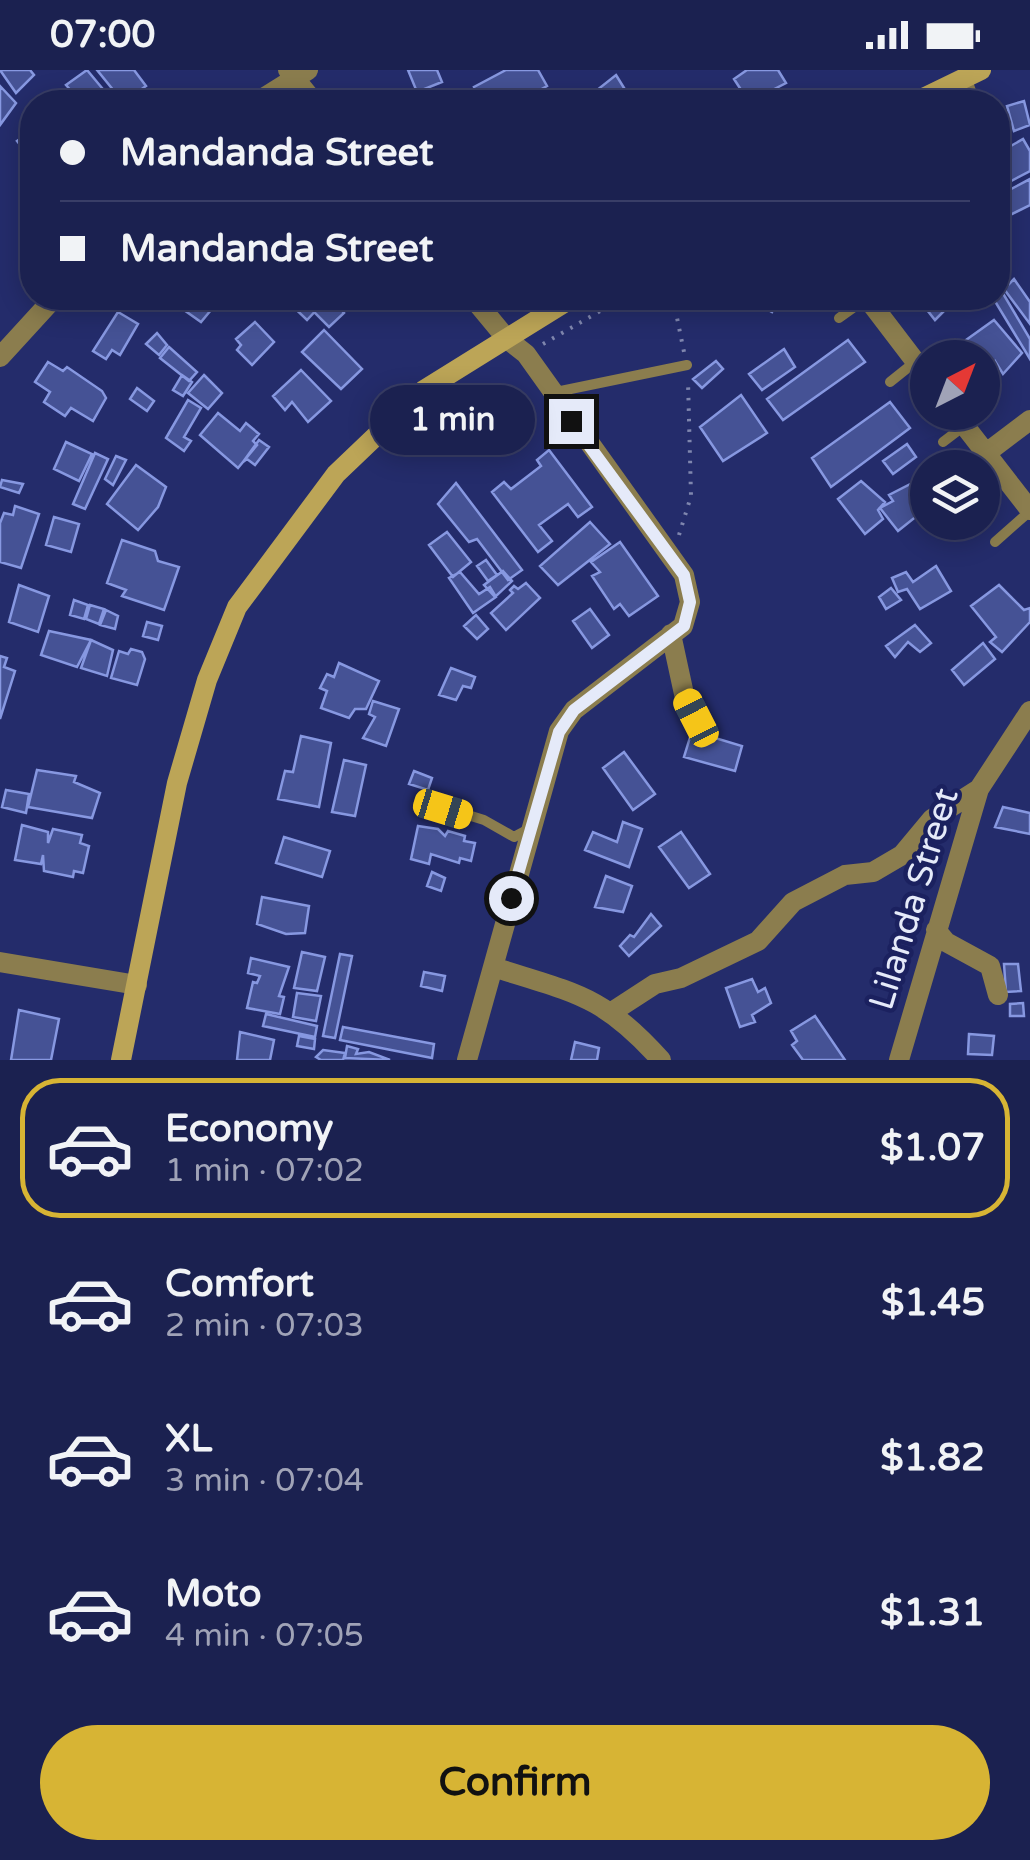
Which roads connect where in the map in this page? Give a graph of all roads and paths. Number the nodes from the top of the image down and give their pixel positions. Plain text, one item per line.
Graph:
1 (297, 73) edge
2 (974, 74) edge
3 (274, 90) edge
4 (941, 90) edge
5 (43, 310) edge
6 (483, 310) edge
7 (552, 310) edge
8 (603, 310) edge
9 (676, 310) edge
10 (851, 310) edge
11 (877, 310) edge
12 (839, 318) dead end
13 (506, 338) junction
14 (526, 354) junction
15 (910, 354) edge
16 (0, 358) edge
17 (687, 365) junction
18 (910, 376) edge
19 (890, 382) dead end
20 (550, 393) junction
21 (1030, 420) edge
22 (951, 430) edge
23 (943, 442) dead end
24 (990, 450) edge
25 (1000, 473) edge
26 (1030, 510) edge
27 (996, 542) dead end
28 (672, 560) junction
29 (672, 634) junction
30 (1030, 710) edge
31 (698, 724) dead end
32 (978, 789) junction
33 (434, 804) dead end
34 (530, 828) junction
35 (936, 930) junction
36 (0, 962) edge
37 (493, 968) junction
38 (138, 985) junction
39 (998, 995) dead end
40 (612, 1012) junction
41 (121, 1060) edge
42 (467, 1060) edge
43 (661, 1060) edge
44 (899, 1060) edge

1 - 3 street
2 - 4 main road
5 - 16 street
6 - 13 street
7 - 13 main road
8 - 14 path
9 - 17 path
10 - 12 lane
11 - 15 street
13 - 14 street
13 - 38 main road
14 - 20 street
17 - 20 lane
17 - 28 path
18 - 19 lane
20 - 28 street
21 - 24 street
22 - 23 lane
25 - 26 street
26 - 27 lane
28 - 29 street
29 - 31 street
29 - 34 street
30 - 32 street, Lilanda Street
32 - 35 street, Lilanda Street
32 - 40 street
33 - 34 lane
34 - 37 street
35 - 39 street
35 - 44 street, Lilanda Street
36 - 38 street
37 - 40 street
37 - 42 street
38 - 41 main road
40 - 43 street

